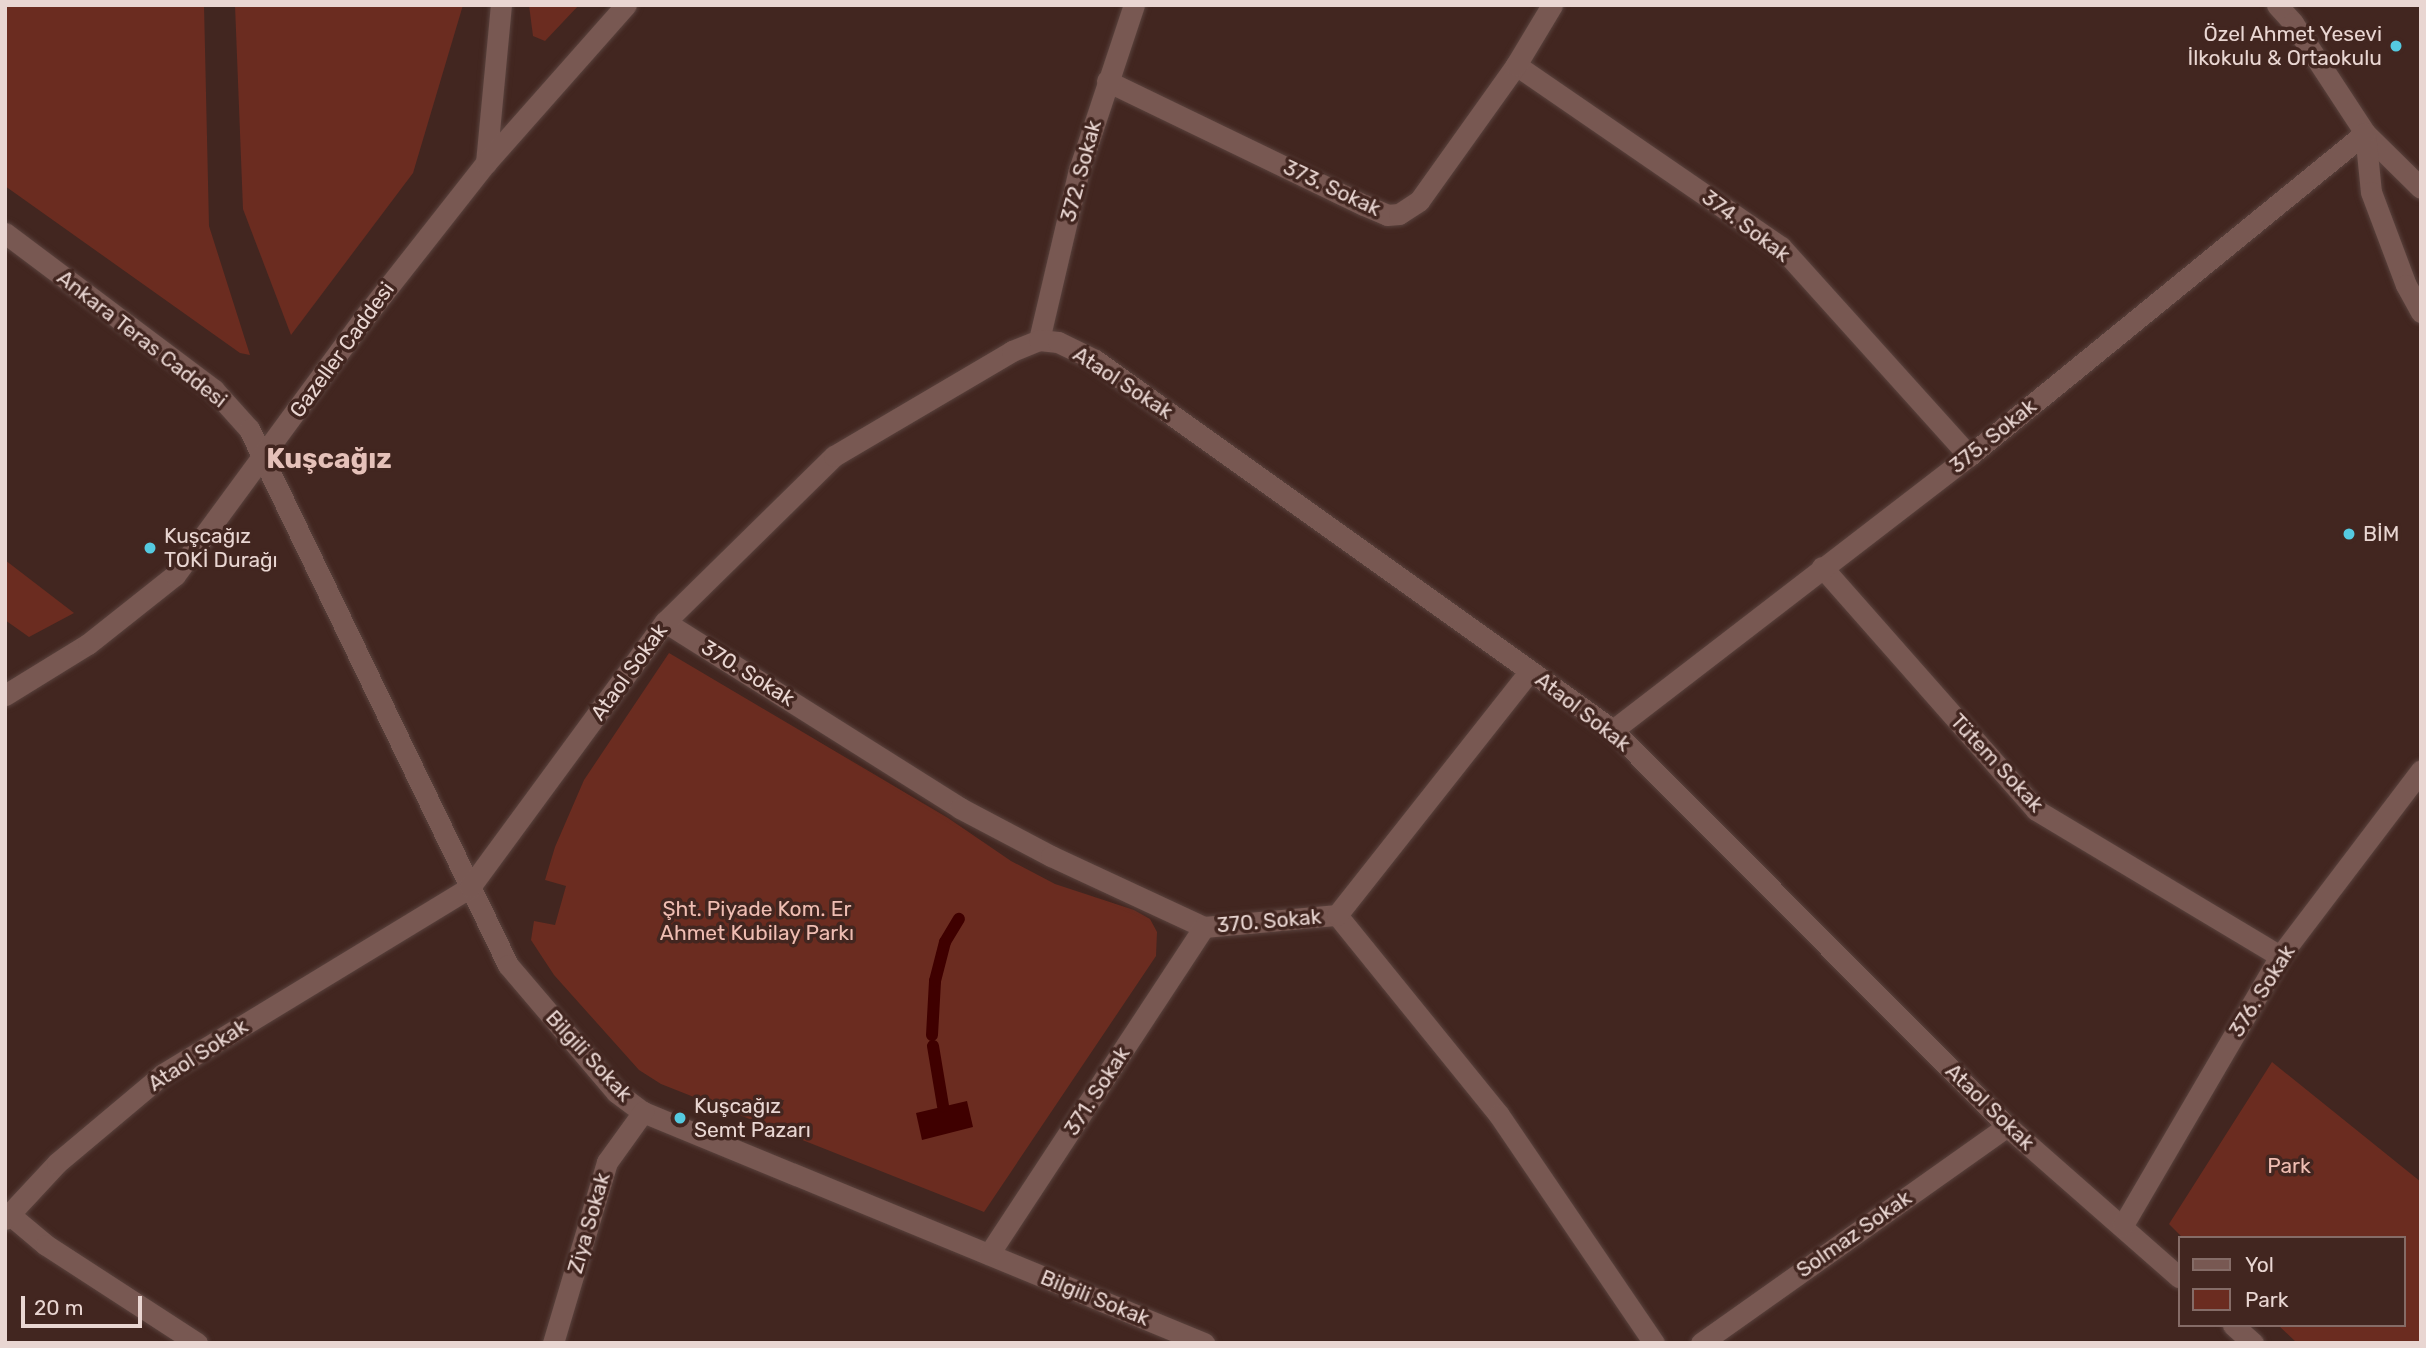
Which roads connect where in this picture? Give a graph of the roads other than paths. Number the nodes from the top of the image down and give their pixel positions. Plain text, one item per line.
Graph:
1 (501, 5) edge
2 (626, 5) edge
3 (1134, 5) edge
4 (1552, 5) edge
5 (2277, 5) edge
6 (1516, 65) junction
7 (1107, 81) junction
8 (2365, 133) junction
9 (486, 163) junction
10 (2421, 188) edge
11 (5, 233) edge
12 (2421, 312) edge
13 (1039, 340) junction
14 (1969, 456) junction
15 (262, 459) junction
16 (1822, 567) junction
17 (665, 622) junction
18 (1530, 671) junction
19 (5, 695) edge
20 (1613, 730) junction
21 (2421, 770) edge
22 (470, 887) junction
23 (1337, 915) junction
24 (1204, 927) junction
25 (2280, 956) junction
26 (643, 1112) junction
27 (2007, 1126) junction
28 (7, 1217) edge
29 (2123, 1226) junction
30 (989, 1254) junction
31 (2178, 1276) edge
32 (197, 1343) edge
33 (553, 1343) edge
34 (1204, 1343) edge
35 (1654, 1343) edge
36 (1701, 1343) edge

1 - 9 street
2 - 9 street, Gazeller Caddesi
3 - 7 street, 372. Sokak
4 - 6 street, 373. Sokak
5 - 8 street
6 - 7 street, 373. Sokak
6 - 14 street, 374. Sokak
7 - 13 street, 372. Sokak
8 - 10 street
8 - 12 street
8 - 14 street, 375. Sokak
9 - 15 street, Gazeller Caddesi
11 - 15 street, Ankara Teras Caddesi
13 - 17 street, Ataol Sokak
13 - 18 street, Ataol Sokak
14 - 16 street, 375. Sokak
15 - 19 street, Gazeller Caddesi
15 - 22 street, Bilgili Sokak
16 - 20 street, 375. Sokak
16 - 25 street, Tütem Sokak
17 - 22 street, Ataol Sokak
17 - 24 street, 370. Sokak
18 - 20 street, Ataol Sokak
18 - 23 street
20 - 27 street, Ataol Sokak
21 - 25 street, 376. Sokak
22 - 26 street, Bilgili Sokak
22 - 28 street, Ataol Sokak
23 - 24 street, 370. Sokak
23 - 35 street, 370. Sokak
24 - 30 street, 371. Sokak
25 - 29 street, 376. Sokak
26 - 30 street, Bilgili Sokak
26 - 33 street, Ziya Sokak
27 - 29 street, Ataol Sokak
27 - 36 street, Solmaz Sokak
28 - 32 street
29 - 31 street, Ataol Sokak
30 - 34 street, Bilgili Sokak

